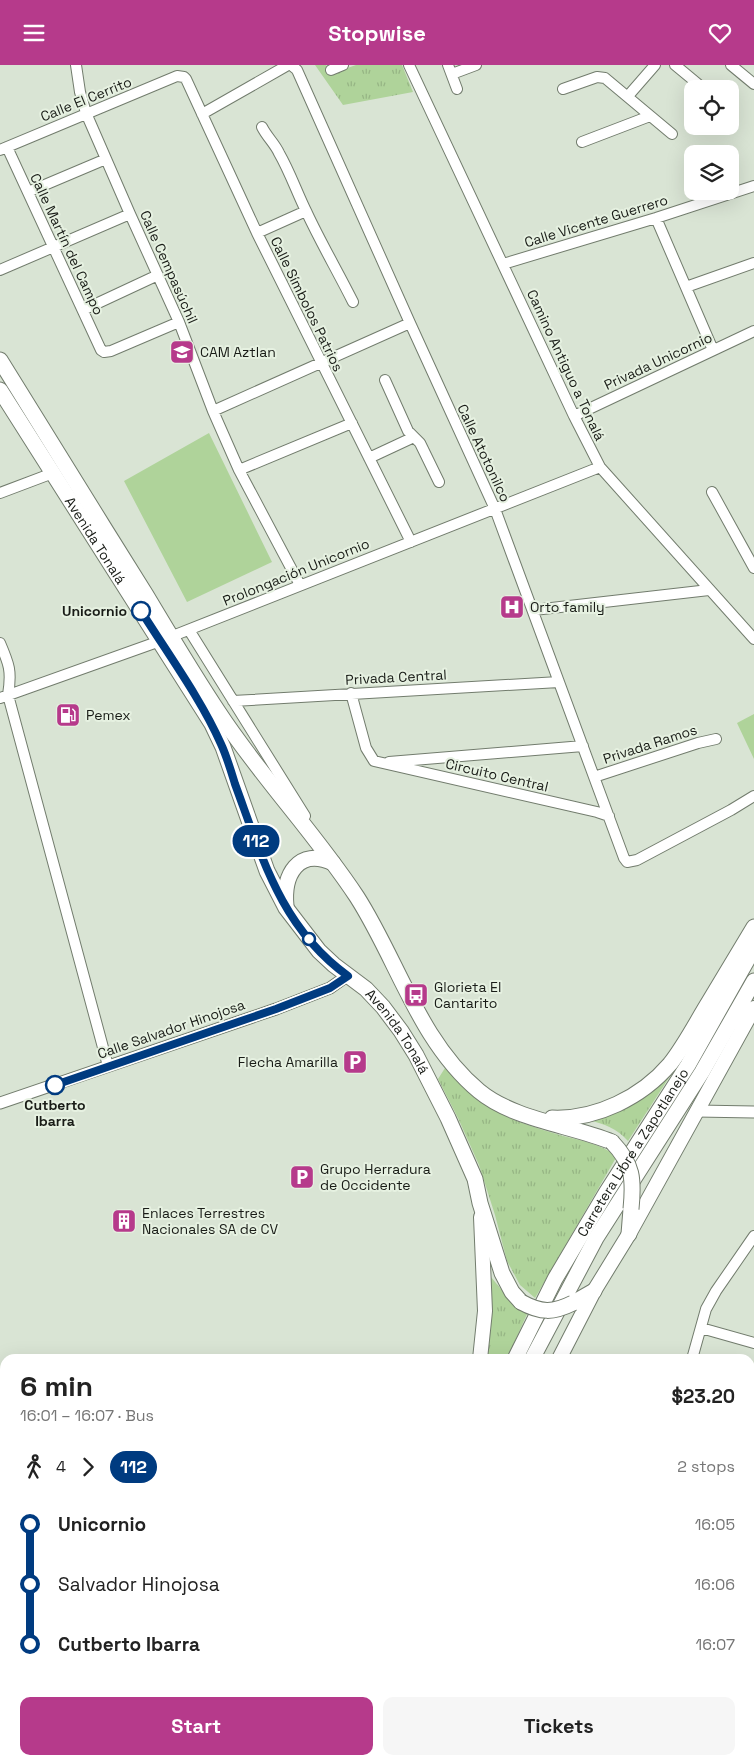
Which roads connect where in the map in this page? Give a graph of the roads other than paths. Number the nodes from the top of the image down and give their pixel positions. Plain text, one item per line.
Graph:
1 (76, 65) edge
2 (291, 65) edge
3 (343, 65) edge
4 (409, 65) edge
5 (476, 65) edge
6 (648, 65) edge
7 (656, 65) edge
8 (675, 65) edge
9 (731, 65) edge
10 (332, 69) dead end
11 (450, 69) edge
12 (184, 77) joint
13 (693, 80) edge
14 (754, 84) edge
15 (457, 89) dead end
16 (563, 89) dead end
17 (626, 94) junction
18 (86, 113) junction
19 (202, 114) junction
20 (650, 116) junction
21 (262, 127) dead end
22 (672, 134) dead end
23 (582, 142) dead end
24 (3, 148) edge
25 (106, 159) junction
26 (754, 186) edge
27 (28, 193) junction
28 (306, 211) junction
29 (130, 214) junction
30 (656, 218) junction
31 (257, 233) junction
32 (54, 247) junction
33 (503, 263) junction
34 (754, 263) edge
35 (0, 270) edge
36 (158, 275) junction
37 (686, 287) junction
38 (353, 302) dead end
39 (83, 310) junction
40 (179, 321) junction
41 (410, 323) junction
42 (754, 331) edge
43 (713, 350) junction
44 (0, 360) edge
45 (321, 364) junction
46 (385, 380) dead end
47 (0, 390) edge
48 (212, 411) junction
49 (574, 416) junction
50 (352, 423) junction
51 (414, 437) junction
52 (369, 458) junction
53 (600, 467) junction
54 (239, 470) junction
55 (53, 473) junction
56 (439, 482) dead end
57 (712, 492) dead end
58 (0, 493) edge
59 (496, 509) junction
60 (411, 542) junction
61 (754, 569) edge
62 (300, 585) junction
63 (709, 590) junction
64 (534, 610) junction
65 (189, 630) junction
66 (166, 639) junction
67 (754, 639) edge
68 (0, 643) edge
69 (560, 682) junction
70 (351, 693) junction
71 (4, 696) edge
72 (233, 701) junction
73 (716, 739) dead end
74 (583, 746) junction
75 (378, 763) junction
76 (594, 777) junction
77 (754, 796) edge
78 (608, 817) junction
79 (329, 858) junction
80 (286, 908) junction
81 (754, 927) edge
82 (754, 949) edge
83 (348, 976) junction
84 (754, 981) edge
85 (754, 1007) edge
86 (108, 1066) junction
87 (0, 1103) edge
88 (697, 1111) junction
89 (754, 1112) edge
90 (535, 1118) junction
91 (480, 1203) junction
92 (628, 1234) junction
93 (753, 1239) edge
94 (594, 1291) junction
95 (701, 1328) junction
96 (754, 1343) edge
97 (480, 1354) edge
98 (518, 1354) edge
99 (535, 1354) edge
100 (562, 1354) edge
101 (693, 1354) edge

1 - 18 street, Calle Cempasúchil
2 - 19 street
2 - 41 street, Calle Atotonilco
3 - 10 street
4 - 33 street, Camino Antiguo a Tonalá
5 - 11 street
6 - 17 street
7 - 17 street
8 - 13 street
9 - 14 street
11 - 15 street
12 - 18 street, Calle El Cerrito
12 - 19 street, Calle Símbolos Patrios
16 - 17 street
17 - 20 street
18 - 24 street, Calle El Cerrito
18 - 25 street, Calle Cempasúchil
19 - 31 street, Calle Símbolos Patrios
20 - 22 street
20 - 23 street
21 - 28 street
24 - 27 street, Calle Martín del Campo
25 - 27 street
25 - 29 street, Calle Cempasúchil
26 - 30 street, Calle Vicente Guerrero
27 - 32 street, Calle Martín del Campo
28 - 31 street
28 - 38 street
29 - 32 street
29 - 36 street, Calle Cempasúchil
30 - 33 street, Calle Vicente Guerrero
30 - 37 street
31 - 45 street, Calle Símbolos Patrios
32 - 35 street
32 - 39 street, Calle Martín del Campo
33 - 49 street, Camino Antiguo a Tonalá
34 - 37 street
36 - 39 street
36 - 40 street, Calle Cempasúchil
37 - 43 street
39 - 40 street, Calle Martín del Campo
40 - 48 street, Calle Cempasúchil
41 - 45 street
41 - 59 street, Calle Atotonilco
42 - 43 street, Privada Unicornio
43 - 49 street, Privada Unicornio
44 - 66 main road, Avenida Tonalá
45 - 48 street
45 - 50 street, Calle Símbolos Patrios
46 - 51 street
47 - 55 main road, Avenida Tonalá
48 - 54 street, Calle Cempasúchil
49 - 53 street, Camino Antiguo a Tonalá
50 - 52 street, Calle Símbolos Patrios
50 - 54 street
51 - 52 street
51 - 56 street
52 - 60 street, Calle Símbolos Patrios
53 - 59 street, Prolongación Unicornio
53 - 63 street, Camino Antiguo a Tonalá
54 - 62 street, Calle Cempasúchil
55 - 58 street
55 - 66 main road, Avenida Tonalá
57 - 61 street
59 - 60 street, Prolongación Unicornio
59 - 64 street, Calle Atotonilco
60 - 62 street, Prolongación Unicornio
62 - 65 street, Prolongación Unicornio
63 - 64 street
63 - 67 street, Camino Antiguo a Tonalá
64 - 69 street, Calle Atotonilco
65 - 66 street, Prolongación Unicornio
65 - 72 street
66 - 71 street, Prolongación Unicornio
66 - 79 main road, Avenida Tonalá
66 - 80 main road, Avenida Tonalá
68 - 71 street
69 - 70 street, Privada Central
69 - 74 street, Calle Atotonilco
70 - 72 street, Privada Central
70 - 75 street
71 - 86 street
72 - 79 street
73 - 76 street, Privada Ramos
74 - 75 street, Circuito Central
74 - 76 street, Calle Atotonilco
75 - 78 street, Circuito Central
76 - 78 street, Calle Atotonilco
77 - 78 street, Calle Atotonilco
79 - 80 main road
79 - 90 main road, Avenida Tonalá
80 - 83 main road, Avenida Tonalá
81 - 90 main road
82 - 98 main road, Carretera Libre a Zapotlanejo
83 - 86 street, Calle Salvador Hinojosa
83 - 91 main road, Avenida Tonalá
84 - 99 main road, Carretera Libre a Zapotlanejo
85 - 88 main road
86 - 87 street, Calle Salvador Hinojosa
88 - 89 street
88 - 92 main road
90 - 92 main road, Avenida Tonalá, bridge
91 - 94 main road, Avenida Tonalá, bridge
91 - 97 main road
92 - 94 main road
93 - 95 street
94 - 100 main road
95 - 96 street
95 - 101 street

